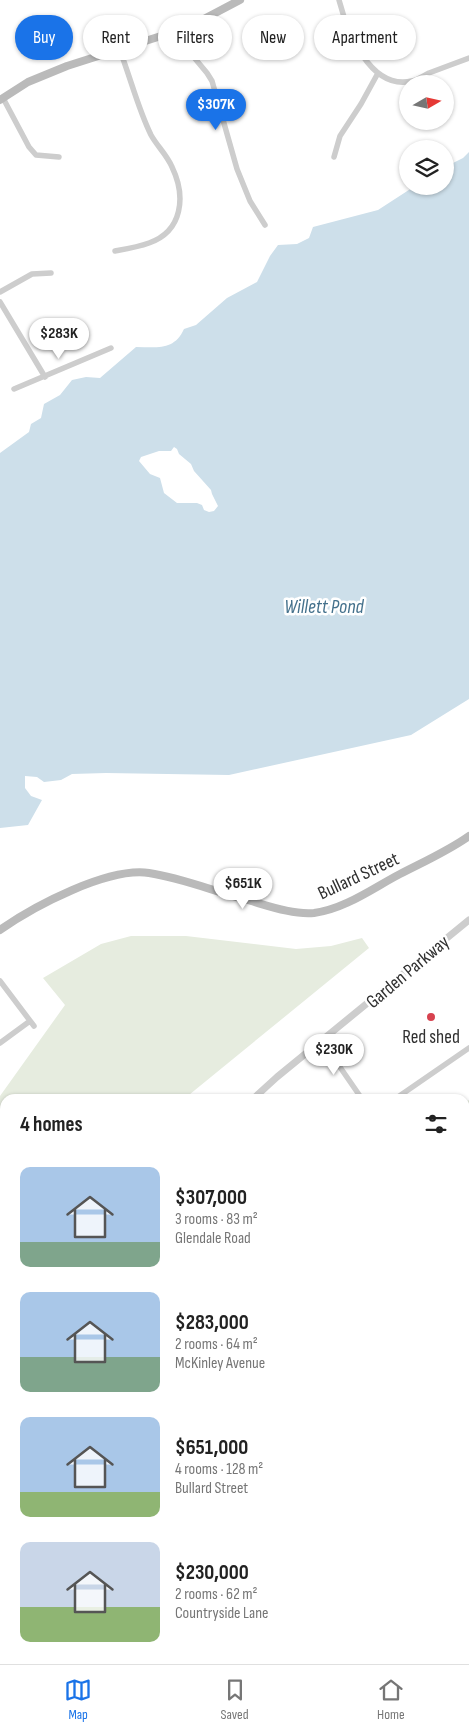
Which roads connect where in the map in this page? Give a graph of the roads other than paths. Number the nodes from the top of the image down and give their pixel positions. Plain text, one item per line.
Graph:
1 (240, 0) edge
2 (340, 0) edge
3 (212, 15) edge
4 (469, 58) edge
5 (83, 59) edge
6 (124, 60) edge
7 (196, 60) edge
8 (378, 73) junction
9 (2, 99) edge
10 (59, 157) dead end
11 (334, 157) dead end
12 (265, 225) dead end
13 (115, 251) dead end
14 (51, 273) dead end
15 (0, 292) edge
16 (0, 302) edge
17 (111, 348) dead end
18 (45, 377) junction
19 (14, 390) dead end
20 (469, 836) edge
21 (469, 920) edge
22 (0, 930) edge
23 (0, 981) edge
24 (322, 1041) junction
25 (0, 1043) edge
26 (469, 1048) edge
27 (261, 1094) edge
28 (359, 1094) edge
29 (402, 1094) edge

1 - 3 main road
2 - 8 street
4 - 8 street
5 - 9 main road
6 - 13 street
7 - 12 street
8 - 11 street
9 - 10 street
14 - 15 street
16 - 18 street
17 - 18 street
18 - 19 street
20 - 22 main road, Bullard Street
21 - 24 street, Garden Parkway
23 - 25 street
24 - 27 street, Garden Parkway
24 - 28 street
26 - 29 street

